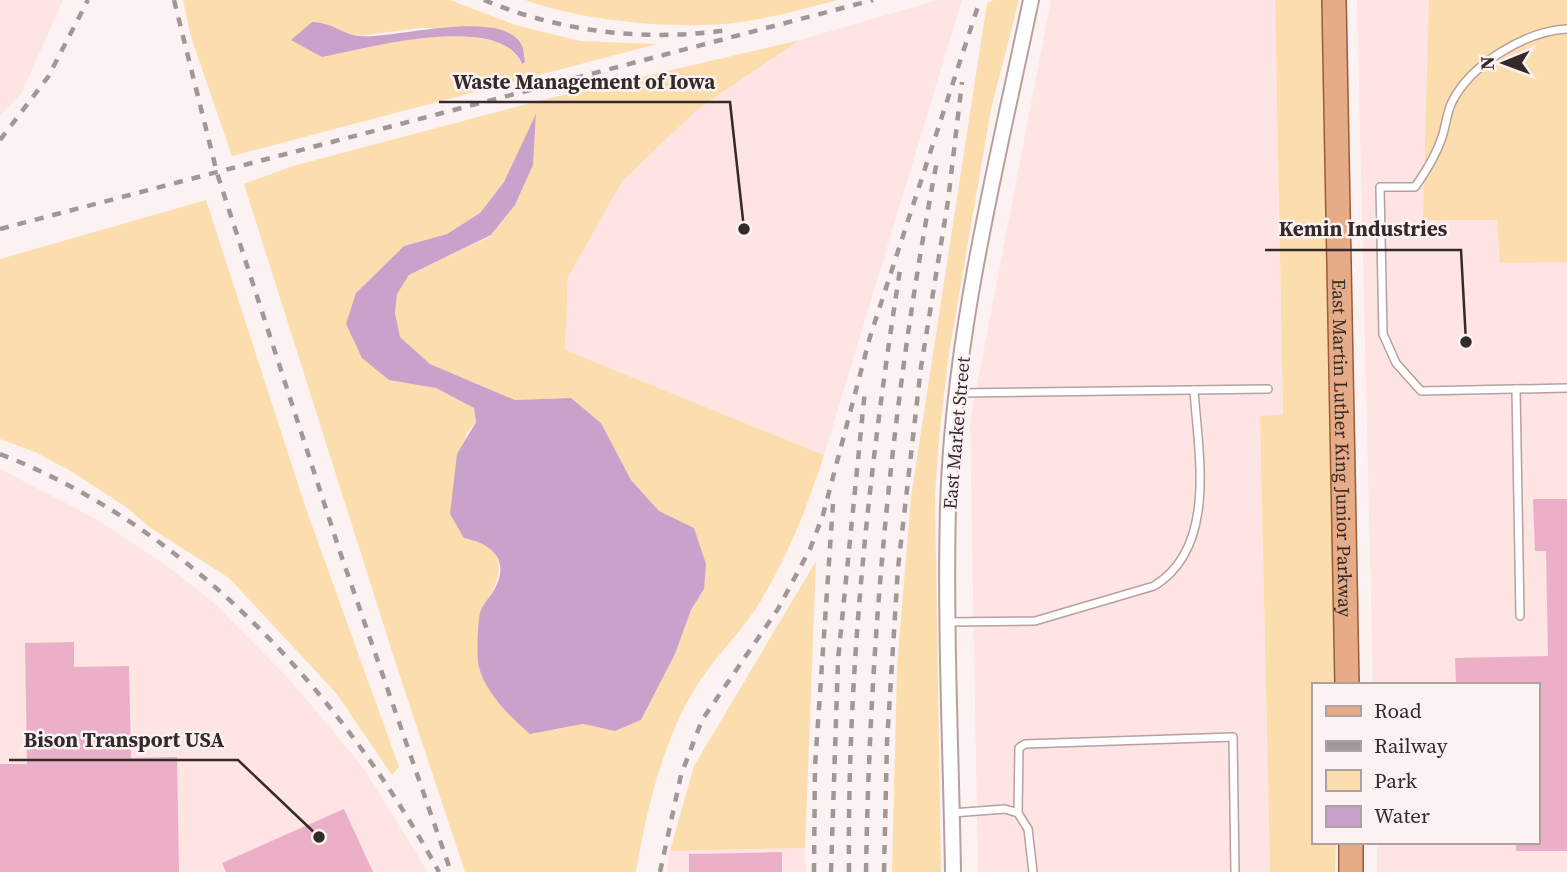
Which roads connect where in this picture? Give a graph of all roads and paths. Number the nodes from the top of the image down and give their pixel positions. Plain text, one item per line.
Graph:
1 (1031, 0) edge
2 (1334, 0) edge
3 (1567, 29) edge
4 (1567, 388) edge
5 (1268, 389) dead end
6 (1517, 389) junction
7 (1194, 390) junction
8 (958, 393) junction
9 (1520, 616) dead end
10 (949, 622) junction
11 (1347, 683) edge
12 (952, 813) junction
13 (1018, 813) junction
14 (1350, 844) edge
15 (953, 872) edge
16 (1033, 872) edge
17 (1235, 872) edge
18 (1351, 872) edge

1 - 8 street, East Market Street
2 - 11 main road, East Martin Luther King Junior Parkway
3 - 6 lane
4 - 6 lane
5 - 7 lane
6 - 9 lane
7 - 8 lane
7 - 10 lane
8 - 10 street, East Market Street
10 - 12 street, East Market Street
12 - 13 lane
12 - 15 street, East Market Street
13 - 16 lane
13 - 17 lane
14 - 18 main road

